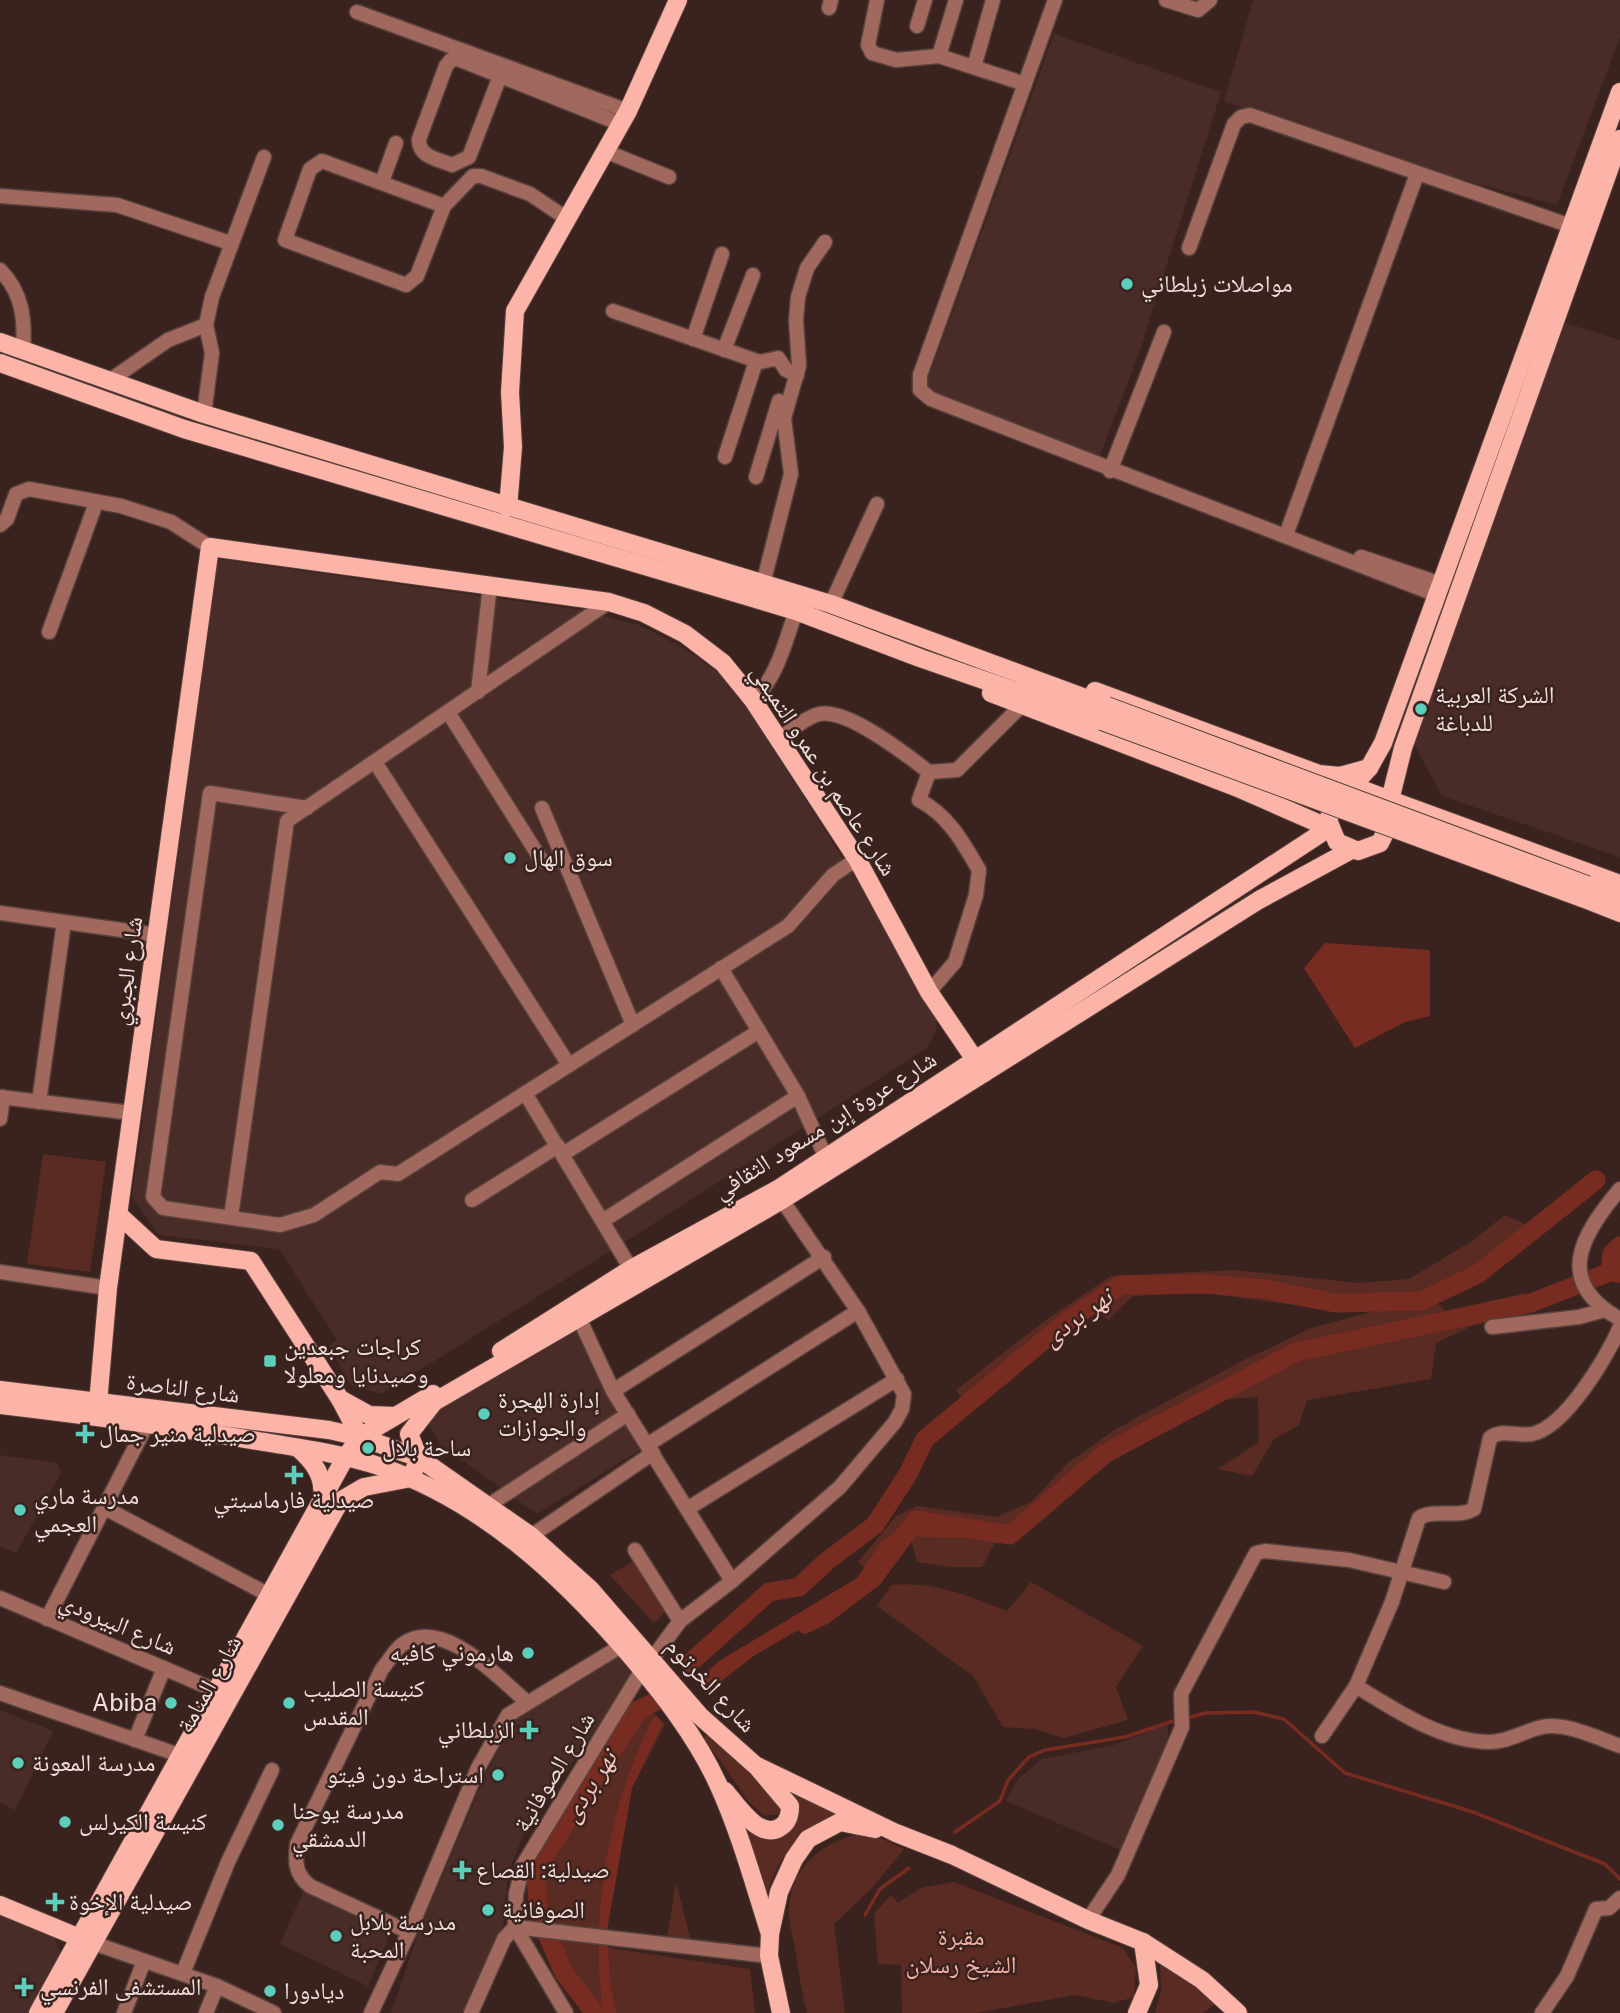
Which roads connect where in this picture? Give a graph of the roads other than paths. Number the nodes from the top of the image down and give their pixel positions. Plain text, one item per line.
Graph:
1 (678, 0) edge
2 (877, 0) edge
3 (925, 0) edge
4 (956, 0) edge
5 (993, 0) edge
6 (1055, 0) edge
7 (1166, 0) edge
8 (1210, 0) edge
9 (357, 12) dead end
10 (917, 26) dead end
11 (939, 56) junction
12 (974, 67) junction
13 (500, 76) junction
14 (1026, 83) junction
15 (1620, 92) edge
16 (624, 118) junction
17 (1620, 139) edge
18 (396, 144) dead end
19 (605, 151) junction
20 (264, 158) dead end
21 (1417, 174) junction
22 (668, 177) dead end
23 (382, 182) junction
24 (0, 196) edge
25 (444, 206) junction
26 (566, 218) junction
27 (1571, 226) junction
28 (825, 242) dead end
29 (230, 243) junction
30 (1189, 248) dead end
31 (722, 254) dead end
32 (0, 270) edge
33 (753, 275) dead end
34 (613, 311) dead end
35 (206, 325) junction
36 (1164, 332) dead end
37 (693, 339) junction
38 (0, 342) edge
39 (23, 350) junction
40 (724, 350) junction
41 (756, 361) junction
42 (0, 363) edge
43 (793, 373) junction
44 (109, 381) junction
45 (204, 414) junction
46 (725, 457) dead end
47 (1111, 471) junction
48 (756, 477) dead end
49 (96, 503) junction
50 (877, 504) dead end
51 (508, 508) junction
52 (0, 524) edge
53 (1286, 535) junction
54 (210, 547) junction
55 (763, 584) junction
56 (490, 585) junction
57 (1439, 590) junction
58 (608, 602) junction
59 (831, 604) junction
60 (796, 611) junction
61 (894, 629) junction
62 (49, 632) dead end
63 (920, 658) junction
64 (478, 692) junction
65 (754, 700) junction
66 (1020, 707) junction
67 (448, 712) junction
68 (1105, 713) junction
69 (779, 738) junction
70 (375, 762) junction
71 (1370, 768) junction
72 (929, 772) junction
73 (1349, 790) junction
74 (1390, 800) junction
75 (307, 808) junction
76 (542, 808) dead end
77 (1289, 811) junction
78 (1329, 828) junction
79 (1300, 847) junction
80 (1351, 850) junction
81 (857, 859) junction
82 (542, 862) dead end
83 (1620, 884) edge
84 (1584, 892) junction
85 (1620, 897) edge
86 (0, 913) edge
87 (1620, 913) edge
88 (64, 922) junction
89 (157, 935) junction
90 (721, 968) junction
91 (929, 992) junction
92 (632, 1025) junction
93 (759, 1031) junction
94 (569, 1065) junction
95 (979, 1066) junction
96 (525, 1093) junction
97 (798, 1096) junction
98 (2, 1097) edge
99 (39, 1102) junction
100 (132, 1114) junction
101 (0, 1119) edge
102 (560, 1150) junction
103 (826, 1158) junction
104 (1620, 1189) edge
105 (472, 1200) dead end
106 (782, 1200) junction
107 (118, 1214) junction
108 (230, 1217) junction
109 (604, 1220) junction
110 (824, 1256) junction
111 (631, 1269) junction
112 (0, 1272) edge
113 (108, 1288) junction
114 (1600, 1307) junction
115 (858, 1311) junction
116 (1620, 1319) edge
117 (580, 1320) junction
118 (1492, 1327) dead end
119 (1620, 1327) edge
120 (897, 1380) junction
121 (0, 1390) edge
122 (613, 1391) junction
123 (340, 1399) junction
124 (98, 1403) junction
125 (0, 1405) edge
126 (628, 1413) junction
127 (397, 1416) junction
128 (148, 1422) junction
129 (359, 1437) junction
130 (298, 1448) junction
131 (650, 1449) junction
132 (345, 1458) junction
133 (419, 1458) junction
134 (411, 1478) junction
135 (330, 1496) junction
136 (489, 1505) junction
137 (105, 1508) junction
138 (687, 1509) junction
139 (531, 1536) junction
140 (635, 1550) dead end
141 (1401, 1571) junction
142 (732, 1581) junction
143 (1444, 1582) dead end
144 (271, 1596) junction
145 (0, 1598) edge
146 (47, 1619) junction
147 (680, 1621) junction
148 (621, 1646) junction
149 (647, 1664) junction
150 (164, 1668) junction
151 (1356, 1686) junction
152 (218, 1691) junction
153 (0, 1693) edge
154 (526, 1701) junction
155 (1322, 1736) dead end
156 (135, 1740) junction
157 (1620, 1746) edge
158 (182, 1756) junction
159 (755, 1765) junction
160 (272, 1770) dead end
161 (718, 1784) junction
162 (896, 1833) junction
163 (1620, 1899) edge
164 (101, 1903) junction
165 (0, 1905) edge
166 (1088, 1920) junction
167 (514, 1927) junction
168 (53, 1928) junction
169 (410, 1932) junction
170 (770, 1934) junction
171 (87, 1940) junction
172 (1143, 1942) junction
173 (769, 1956) junction
174 (144, 1961) junction
175 (183, 1973) junction
176 (217, 1986) junction
177 (559, 2010) edge
178 (38, 2013) edge
179 (54, 2013) edge
180 (124, 2013) edge
181 (206, 2013) edge
182 (274, 2013) edge
183 (371, 2013) edge
184 (471, 2013) edge
185 (781, 2013) edge
186 (1137, 2013) edge
187 (1238, 2013) edge
188 (1542, 2013) edge

1 - 16 main road
2 - 11 street
3 - 10 street
4 - 11 street
5 - 12 street
6 - 14 street
7 - 8 street
9 - 16 street
11 - 12 street
12 - 14 street
13 - 13 street
13 - 16 street
14 - 47 street
15 - 27 main road
16 - 19 main road
17 - 74 main road
18 - 23 street
19 - 22 street
19 - 26 main road
20 - 29 street
21 - 27 street
21 - 30 street
21 - 53 street
23 - 25 street
23 - 25 street
24 - 29 street
25 - 26 street
26 - 51 main road
27 - 57 main road
28 - 43 street
29 - 35 street
31 - 37 street
32 - 39 street
33 - 40 street
34 - 37 street
35 - 44 street
35 - 45 street
36 - 47 street
37 - 40 street
38 - 39 main road
39 - 44 main road
40 - 41 street
41 - 43 street
41 - 46 street
42 - 60 main road
43 - 48 street
43 - 55 street
44 - 45 main road
45 - 51 main road
47 - 53 street
49 - 52 street
49 - 54 street
49 - 62 street
50 - 59 street
51 - 55 main road
53 - 57 street
54 - 56 main road, شارع عاصم بن عمرو التميمي
54 - 89 main road, شارع الجبري
55 - 59 main road
56 - 58 main road, شارع عاصم بن عمرو التميمي
56 - 64 street
57 - 71 main road
58 - 64 street
58 - 65 main road, شارع عاصم بن عمرو التميمي
59 - 61 main road
60 - 63 main road
60 - 65 street
61 - 68 main road
61 - 71 main road
63 - 66 main road
63 - 68 main road
64 - 67 street
65 - 69 main road, شارع عاصم بن عمرو التميمي
66 - 72 street
66 - 77 main road
67 - 70 street
67 - 82 street
68 - 84 main road, bridge
69 - 72 street
69 - 81 main road, شارع عاصم بن عمرو التميمي
70 - 75 street
70 - 94 street
71 - 73 main road
72 - 91 street
73 - 74 main road
73 - 78 main road
74 - 80 main road
74 - 83 main road
75 - 108 street
75 - 108 street
76 - 92 street
77 - 78 main road
77 - 79 main road
78 - 79 main road, شارع عروة إبن مسعود الثقافي
78 - 80 main road
79 - 95 main road, شارع عروة إبن مسعود الثقافي
80 - 95 main road, شارع عروة إبن مسعود الثقافي
81 - 90 street
81 - 91 main road, شارع عاصم بن عمرو التميمي
84 - 85 main road
84 - 87 main road
86 - 88 street
88 - 89 street
88 - 99 street
89 - 100 main road, شارع الجبري
90 - 92 street
90 - 93 street
91 - 95 main road, شارع عاصم بن عمرو التميمي
92 - 94 street
93 - 97 street
93 - 102 street
94 - 96 street
95 - 103 main road, شارع عروة إبن مسعود الثقافي
95 - 106 main road, شارع عروة إبن مسعود الثقافي
96 - 102 street
96 - 108 street
97 - 103 street
97 - 109 street
98 - 99 street
98 - 101 street
99 - 100 street
100 - 107 main road, شارع الجبري
102 - 105 street
102 - 109 street
103 - 111 main road, شارع عروة إبن مسعود الثقافي
104 - 114 street
106 - 110 street
106 - 117 main road, شارع عروة إبن مسعود الثقافي
107 - 113 main road, شارع الجبري
107 - 123 main road
109 - 111 street
110 - 115 street
110 - 122 street
111 - 127 main road, شارع عروة إبن مسعود الثقافي
112 - 113 street
113 - 124 main road, شارع الجبري
114 - 116 street
114 - 118 street
115 - 120 street
115 - 131 street
117 - 122 street
117 - 133 main road, شارع عروة إبن مسعود الثقافي
119 - 141 street
120 - 138 street
120 - 142 street, شارع الصوفانية
121 - 124 main road, شارع الناصرة
122 - 126 street
123 - 127 main road
123 - 129 main road
124 - 129 main road, شارع الناصرة
125 - 128 main road, شارع الناصرة
126 - 131 street
126 - 136 street
127 - 129 main road, شارع عروة إبن مسعود الثقافي
128 - 130 main road, شارع الناصرة
128 - 137 street
129 - 132 main road, شارع عروة إبن مسعود الثقافي
129 - 133 main road, شارع الخرتوم
130 - 132 main road, شارع الناصرة
130 - 135 main road
131 - 138 street
131 - 139 street
132 - 134 main road, شارع الناصرة
132 - 135 main road, شارع المنامة
133 - 134 main road
133 - 136 main road, شارع الخرتوم
134 - 135 main road
134 - 148 main road, شارع الناصرة
135 - 144 main road, شارع المنامة
135 - 171 main road, شارع المنامة
136 - 139 main road, شارع الخرتوم
137 - 144 street
137 - 146 street
138 - 142 street
139 - 149 main road, شارع الخرتوم
140 - 147 street
141 - 143 street
141 - 151 street
141 - 166 street
142 - 147 street, شارع الصوفانية
144 - 152 main road, شارع المنامة
145 - 146 street, شارع البيرودي
146 - 150 street, شارع البيرودي
147 - 149 street, شارع الصوفانية
148 - 149 main road, شارع الناصرة
148 - 154 street
149 - 159 main road, شارع الخرتوم
149 - 161 main road
149 - 167 street, شارع الصوفانية
150 - 152 street, شارع البيرودي
150 - 156 street
151 - 155 street
151 - 157 street
152 - 158 main road, شارع المنامة
153 - 156 street
154 - 169 street
154 - 169 street
156 - 158 street
158 - 164 main road, شارع المنامة
159 - 161 main road
159 - 162 main road, شارع الخرتوم
160 - 175 street
161 - 170 main road
162 - 166 main road, شارع الخرتوم
162 - 170 main road
163 - 188 street
164 - 168 main road
164 - 171 main road, شارع المنامة
165 - 168 main road
166 - 172 main road, شارع الخرتوم
167 - 173 street
167 - 177 street
167 - 184 street
168 - 171 main road
169 - 183 street
170 - 173 main road
171 - 174 street
171 - 178 main road, شارع المنامة
171 - 179 main road, شارع المنامة
172 - 186 main road
172 - 187 main road, شارع الخرتوم
173 - 185 main road
174 - 175 street
174 - 180 street
175 - 176 street
176 - 181 street
176 - 182 street

